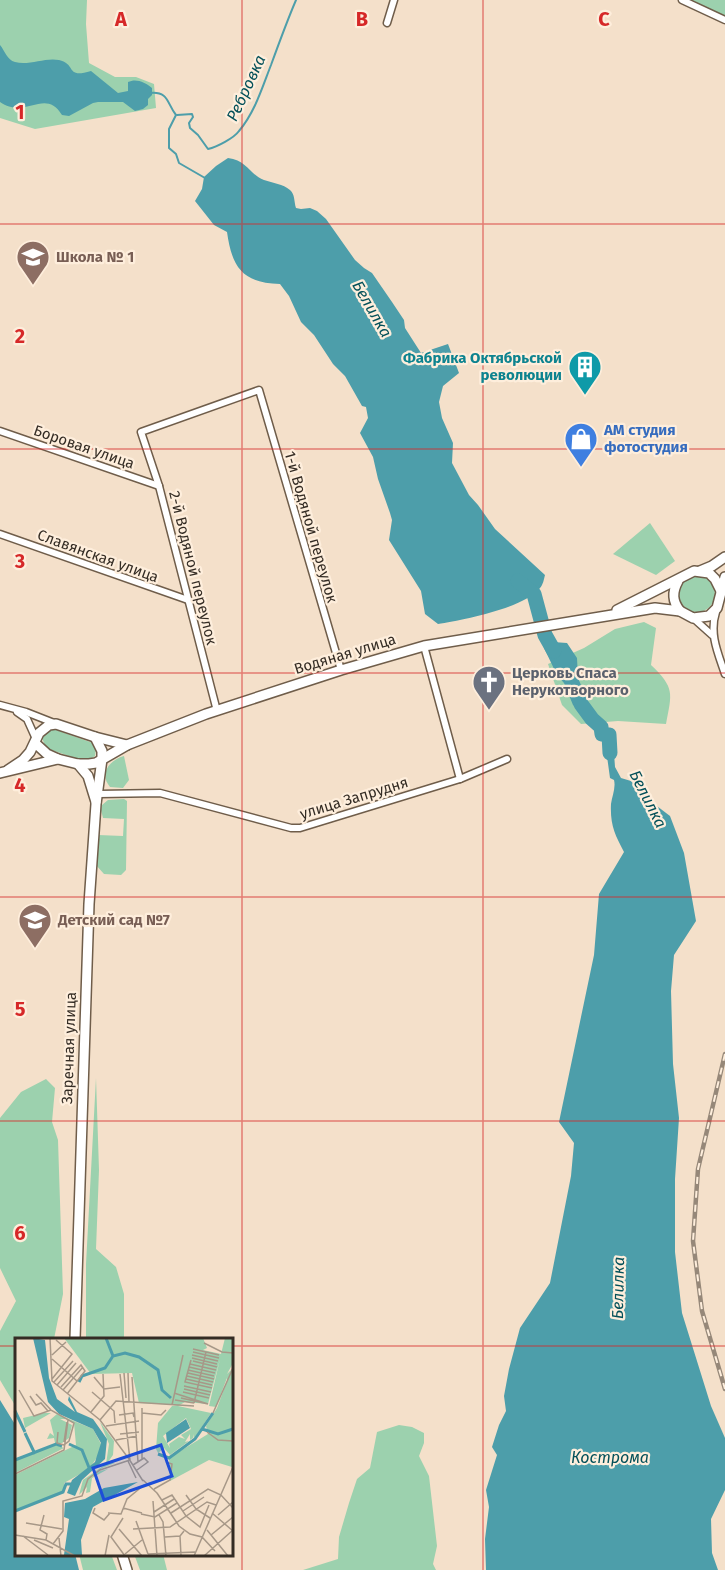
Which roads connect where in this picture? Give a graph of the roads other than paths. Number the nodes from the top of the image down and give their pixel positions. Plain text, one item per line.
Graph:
1 (394, 0) edge
2 (682, 0) edge
3 (725, 20) edge
4 (387, 23) dead end
5 (0, 431) edge
6 (141, 432) joint
7 (159, 486) junction
8 (0, 534) edge
9 (725, 557) edge
10 (700, 571) junction
11 (725, 577) edge
12 (678, 581) junction
13 (721, 592) junction
14 (188, 600) junction
15 (717, 608) junction
16 (680, 611) junction
17 (607, 614) junction
18 (693, 618) junction
19 (712, 635) junction
20 (424, 646) junction
21 (341, 670) junction
22 (725, 674) edge
23 (0, 705) edge
24 (14, 710) junction
25 (217, 711) junction
26 (56, 724) junction
27 (95, 737) junction
28 (35, 741) junction
29 (128, 745) junction
30 (58, 759) junction
31 (102, 759) junction
32 (507, 759) dead end
33 (78, 764) junction
34 (4, 771) edge
35 (460, 779) junction
36 (99, 794) junction
37 (96, 804) junction
38 (75, 1338) edge
39 (122, 1555) edge
40 (127, 1570) edge

1 - 4 street
2 - 3 street
5 - 7 street, Боровая улица
6 - 7 street, 2-й Водяной переулок
6 - 21 street, 1-й Водяной переулок
7 - 14 street, 2-й Водяной переулок
8 - 14 street, Славянская улица
9 - 10 street
10 - 12 street
10 - 13 street
11 - 13 street
12 - 16 street
12 - 17 street
13 - 15 street
14 - 25 street, 2-й Водяной переулок
15 - 18 street
15 - 19 street
16 - 17 street
16 - 18 street
17 - 20 street, Водяная улица
18 - 19 street
19 - 22 street
20 - 21 street, Водяная улица
20 - 35 street
21 - 25 street, Водяная улица
23 - 24 street
24 - 26 street
24 - 28 street
25 - 29 street, Водяная улица
26 - 27 street
26 - 28 street
27 - 29 street
27 - 31 street
28 - 30 street
28 - 34 street
29 - 31 street, Водяная улица
30 - 33 street
30 - 34 street
31 - 33 street, Водяная улица
31 - 36 street, Заречная улица
32 - 35 street, улица Запрудня
33 - 37 street
35 - 36 street, улица Запрудня
36 - 37 street, Заречная улица
37 - 38 street, Заречная улица
39 - 40 street

